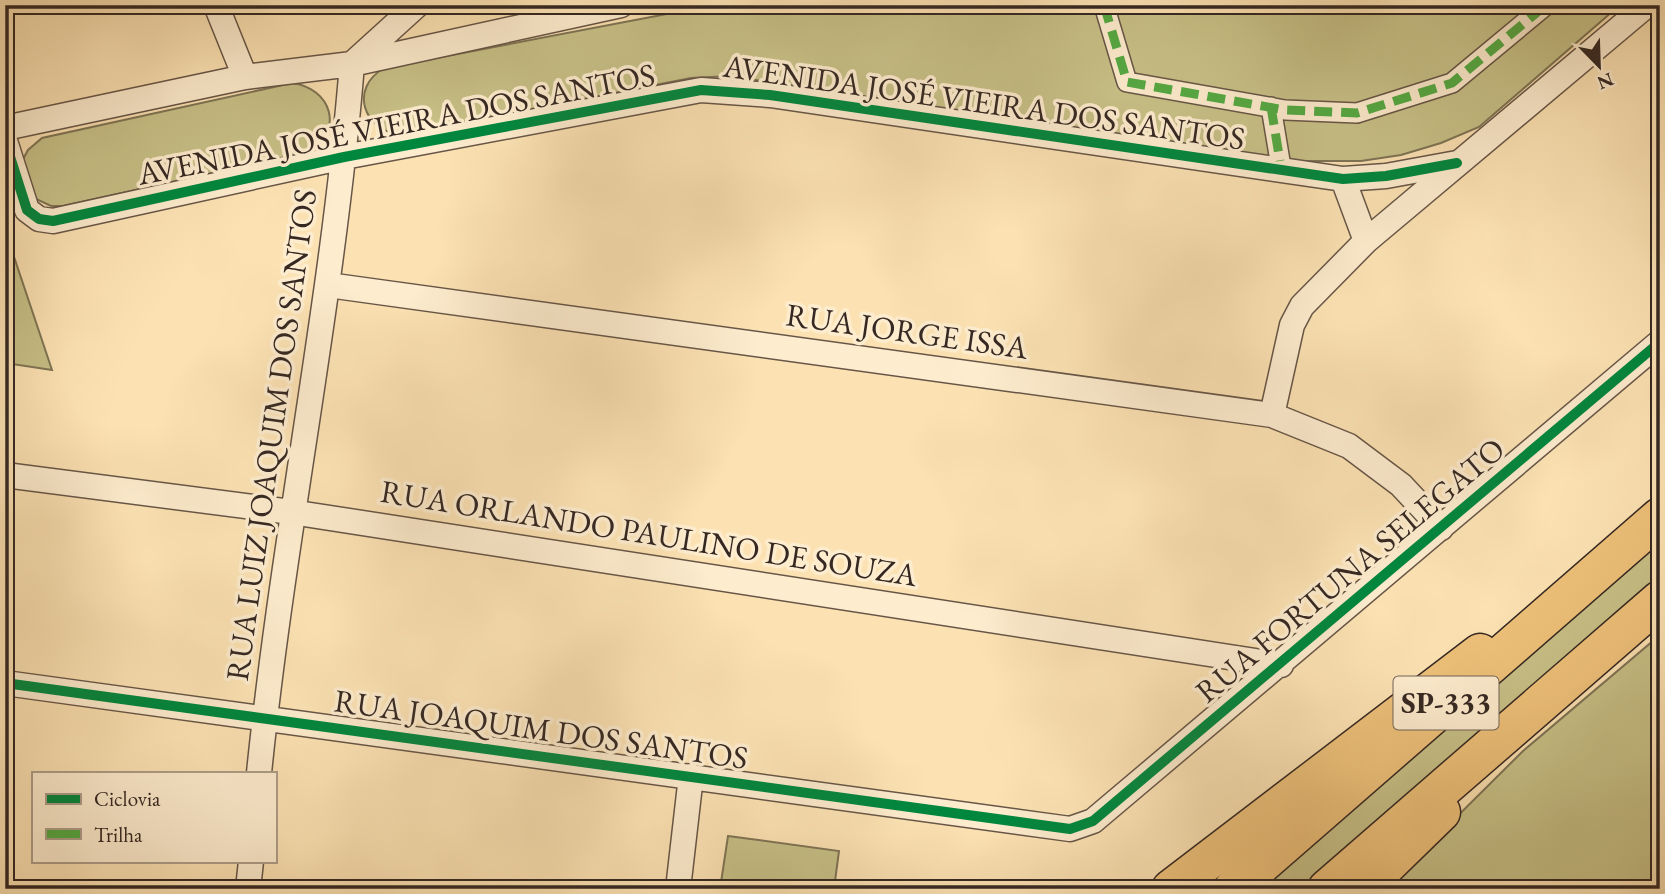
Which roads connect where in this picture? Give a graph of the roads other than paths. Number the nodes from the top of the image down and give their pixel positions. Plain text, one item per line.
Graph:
1 (216, 5) edge
2 (417, 5) edge
3 (621, 5) edge
4 (1104, 5) edge
5 (1546, 5) edge
6 (1647, 5) edge
7 (529, 13) edge
8 (352, 64) junction
9 (245, 77) junction
10 (1271, 107) junction
11 (5, 128) edge
12 (5, 141) edge
13 (344, 157) junction
14 (1280, 161) dead end
15 (1457, 163) junction
16 (1343, 179) junction
17 (1366, 241) junction
18 (328, 285) junction
19 (1660, 342) edge
20 (1272, 415) junction
21 (5, 475) edge
22 (291, 512) junction
23 (1660, 517) edge
24 (1441, 528) junction
25 (1660, 601) edge
26 (1281, 665) junction
27 (5, 683) edge
28 (265, 717) junction
29 (260, 772) edge
30 (691, 776) junction
31 (1070, 830) joint
32 (251, 862) edge
33 (248, 889) edge
34 (678, 889) edge
35 (1171, 889) edge
36 (1233, 889) edge
37 (1327, 889) edge
38 (1362, 889) edge

1 - 9 street
2 - 8 street
3 - 7 street
4 - 10 street
5 - 10 street
6 - 15 street, AVENIDA JOSÉ VIEIRA DOS SANTOS
7 - 8 street
8 - 9 street
8 - 13 street, RUA LUIZ JOAQUIM DOS SANTOS
9 - 11 street
10 - 14 street
12 - 13 street, AVENIDA JOSÉ VIEIRA DOS SANTOS
13 - 16 street, AVENIDA JOSÉ VIEIRA DOS SANTOS
13 - 18 street, RUA LUIZ JOAQUIM DOS SANTOS
15 - 16 street, AVENIDA JOSÉ VIEIRA DOS SANTOS
15 - 17 street, AVENIDA JOSÉ VIEIRA DOS SANTOS
16 - 17 street
17 - 20 street, AVENIDA JOSÉ VIEIRA DOS SANTOS
18 - 20 street, RUA JORGE ISSA
18 - 22 street, RUA LUIZ JOAQUIM DOS SANTOS
19 - 24 street, RUA FORTUNA SELEGATO
20 - 24 street, RUA JORGE ISSA
21 - 22 street, RUA ORLANDO PAULINO DE SOUZA
22 - 26 street, RUA ORLANDO PAULINO DE SOUZA
22 - 28 street, RUA LUIZ JOAQUIM DOS SANTOS
23 - 35 main road
23 - 36 main road, SP-333
24 - 26 street, RUA FORTUNA SELEGATO
25 - 37 main road, SP-333
25 - 38 main road
26 - 31 street, RUA FORTUNA SELEGATO
27 - 28 street, RUA JOAQUIM DOS SANTOS
28 - 29 street, RUA LUIZ JOAQUIM DOS SANTOS
28 - 30 street, RUA JOAQUIM DOS SANTOS
30 - 31 street, RUA JOAQUIM DOS SANTOS
30 - 34 street
32 - 33 street

